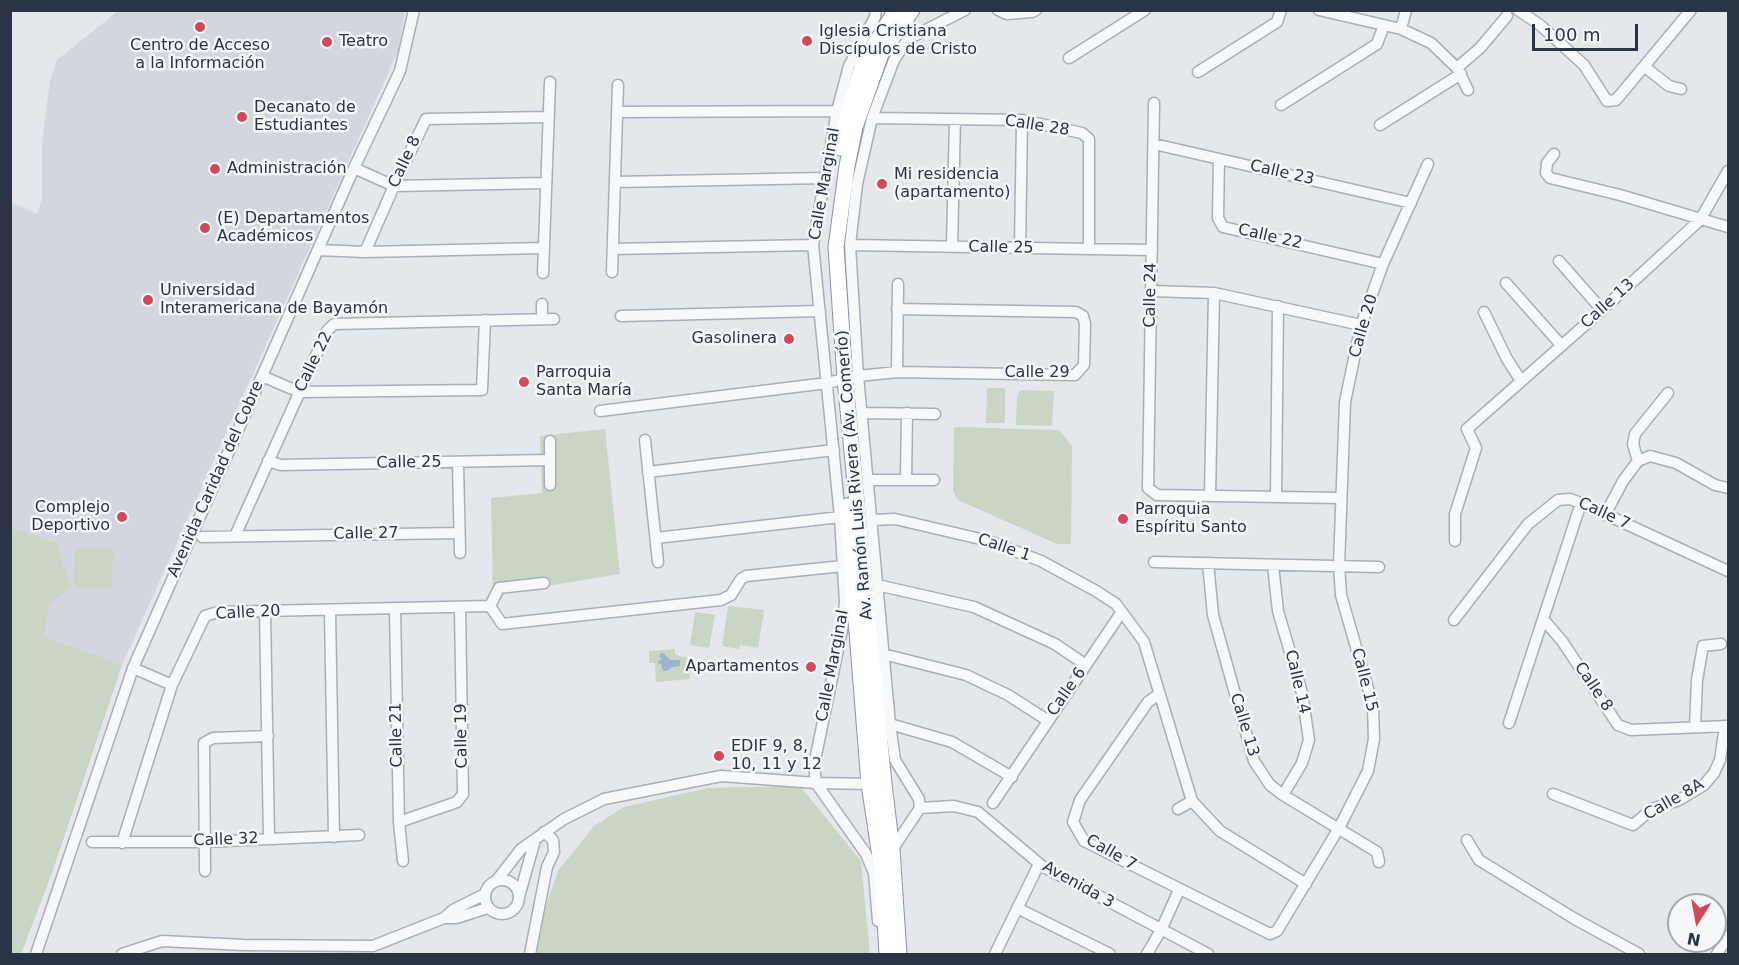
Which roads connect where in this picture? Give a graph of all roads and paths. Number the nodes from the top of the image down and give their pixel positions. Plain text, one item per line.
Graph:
1 (414, 10) edge
2 (876, 10) edge
3 (896, 10) edge
4 (912, 10) edge
5 (965, 10) edge
6 (998, 10) edge
7 (1036, 10) edge
8 (1145, 10) edge
9 (1281, 10) edge
10 (1319, 10) edge
11 (1406, 10) edge
12 (1518, 10) edge
13 (1691, 10) edge
14 (1507, 16) dead end
15 (1384, 25) junction
16 (1401, 29) junction
17 (1069, 58) dead end
18 (1645, 67) junction
19 (1459, 71) junction
20 (1198, 72) dead end
21 (550, 82) dead end
22 (618, 85) dead end
23 (1468, 90) dead end
24 (1681, 90) dead end
25 (1154, 103) dead end
26 (1281, 105) dead end
27 (837, 111) junction
28 (618, 112) junction
29 (548, 117) junction
30 (872, 118) junction
31 (955, 119) junction
32 (1022, 120) junction
33 (1380, 124) dead end
34 (1154, 144) junction
35 (1554, 154) dead end
36 (1219, 159) junction
37 (1428, 164) dead end
38 (354, 168) junction
39 (1728, 171) edge
40 (824, 178) junction
41 (615, 182) junction
42 (545, 183) junction
43 (394, 186) junction
44 (1411, 203) junction
45 (1700, 220) junction
46 (1728, 227) edge
47 (813, 245) junction
48 (850, 245) junction
49 (952, 247) junction
50 (543, 248) junction
51 (1020, 248) junction
52 (613, 249) junction
53 (1089, 249) junction
54 (318, 250) junction
55 (1152, 250) junction
56 (365, 252) junction
57 (1558, 261) dead end
58 (1383, 264) junction
59 (612, 272) dead end
60 (543, 273) dead end
61 (1506, 283) dead end
62 (898, 284) dead end
63 (1151, 291) junction
64 (1214, 293) junction
65 (542, 303) dead end
66 (1278, 306) junction
67 (897, 309) junction
68 (1602, 310) junction
69 (820, 311) junction
70 (1484, 312) dead end
71 (627, 316) dead end
72 (485, 320) junction
73 (1361, 325) junction
74 (1561, 345) junction
75 (897, 372) junction
76 (261, 376) junction
77 (841, 380) junction
78 (1521, 381) junction
79 (299, 392) junction
80 (1668, 393) dead end
81 (600, 411) dead end
82 (862, 413) junction
83 (907, 413) junction
84 (935, 414) dead end
85 (645, 440) dead end
86 (550, 441) dead end
87 (834, 450) junction
88 (549, 460) junction
89 (268, 461) junction
90 (1638, 461) junction
91 (458, 462) junction
92 (648, 472) junction
93 (868, 480) junction
94 (906, 480) junction
95 (934, 480) dead end
96 (550, 485) dead end
97 (1728, 488) edge
98 (1210, 496) junction
99 (1276, 497) junction
100 (1340, 498) junction
101 (1581, 503) junction
102 (1605, 515) junction
103 (840, 517) junction
104 (872, 520) junction
105 (459, 532) junction
106 (235, 536) junction
107 (202, 537) dead end
108 (656, 538) junction
109 (1455, 542) dead end
110 (460, 553) dead end
111 (658, 562) dead end
112 (1154, 562) dead end
113 (1208, 563) junction
114 (1274, 565) junction
115 (1339, 565) junction
116 (843, 566) junction
117 (1379, 567) dead end
118 (1728, 570) edge
119 (544, 583) dead end
120 (877, 585) junction
121 (490, 606) junction
122 (460, 608) junction
123 (395, 609) junction
124 (265, 611) junction
125 (330, 611) junction
126 (1120, 613) junction
127 (1543, 619) junction
128 (1454, 620) dead end
129 (1721, 644) dead end
130 (883, 654) junction
131 (1086, 665) junction
132 (133, 668) junction
133 (172, 685) junction
134 (1159, 694) junction
135 (1047, 720) junction
136 (1509, 723) dead end
137 (890, 724) junction
138 (1727, 726) edge
139 (1695, 727) junction
140 (268, 736) junction
141 (1012, 777) junction
142 (816, 783) junction
143 (877, 784) junction
144 (1552, 794) dead end
145 (1283, 795) junction
146 (1192, 801) junction
147 (993, 803) dead end
148 (920, 808) junction
149 (1178, 809) dead end
150 (399, 822) junction
151 (1339, 828) junction
152 (544, 832) junction
153 (359, 835) dead end
154 (334, 837) junction
155 (269, 838) junction
156 (535, 840) junction
157 (1467, 840) dead end
158 (92, 842) dead end
159 (204, 842) junction
160 (122, 843) junction
161 (892, 850) junction
162 (403, 861) dead end
163 (1379, 862) dead end
164 (1039, 864) junction
165 (205, 871) dead end
166 (497, 880) junction
167 (1306, 884) junction
168 (1179, 890) junction
169 (485, 894) junction
170 (519, 897) junction
171 (1017, 908) junction
172 (488, 909) junction
173 (1288, 913) joint
174 (444, 918) junction
175 (1161, 930) junction
176 (1728, 936) edge
177 (374, 950) edge
178 (36, 954) edge
179 (122, 954) edge
180 (530, 954) edge
181 (881, 954) edge
182 (887, 954) edge
183 (900, 954) edge
184 (995, 954) edge
185 (1110, 954) edge
186 (1147, 954) edge
187 (1208, 954) edge
188 (1639, 954) edge
189 (1717, 954) edge

1 - 38 street, Avenida Caridad del Cobre
2 - 27 street, Calle Marginal
3 - 77 highway, Av. Ramón Luis Rivera (Av. Comerío)
4 - 77 highway, Av. Ramón Luis Rivera (Av. Comerío)
5 - 30 street, Calle Marginal
6 - 7 street
8 - 17 street
9 - 20 street
10 - 15 street
11 - 16 street
12 - 18 street
13 - 18 street
14 - 19 street
15 - 16 street
15 - 26 street
16 - 19 street
18 - 24 street
19 - 23 street
19 - 33 street
21 - 29 street
22 - 28 street
25 - 34 street, Calle 24
27 - 28 street
27 - 40 street, Calle Marginal
28 - 41 street
29 - 42 street
29 - 43 street, Calle 8
30 - 31 street, Calle 28
30 - 48 street, Calle Marginal
31 - 32 street, Calle 28
31 - 49 street
32 - 51 street
32 - 53 street, Calle 28
34 - 36 street, Calle 23
34 - 55 street, Calle 24
35 - 45 street
36 - 44 street, Calle 23
36 - 58 street, Calle 22
37 - 44 street, Calle 20
38 - 43 street
38 - 54 street, Avenida Caridad del Cobre
39 - 45 street, Calle 13
40 - 41 street
40 - 47 street, Calle Marginal
41 - 52 street
42 - 43 street
42 - 50 street
43 - 56 street, Calle 8
44 - 58 street, Calle 20
45 - 46 street
45 - 68 street, Calle 13
47 - 52 street
47 - 69 street, Calle Marginal
48 - 49 street, Calle 25
48 - 77 street, Calle Marginal
49 - 51 street, Calle 25
50 - 56 street
50 - 60 street
51 - 53 street, Calle 25
52 - 59 street
53 - 55 street, Calle 25
54 - 56 street
54 - 76 street, Avenida Caridad del Cobre
55 - 63 street, Calle 24
57 - 68 street
58 - 73 street, Calle 20
61 - 74 street
62 - 67 street
63 - 64 street
63 - 98 street, Calle 24
64 - 66 street
64 - 98 street
65 - 72 street, Calle 22
66 - 73 street
66 - 99 street
67 - 75 street
67 - 75 street, Calle 29
68 - 74 street, Calle 13
69 - 71 street
69 - 77 street, Calle Marginal
70 - 78 street
72 - 79 street, Calle 22
72 - 79 street
73 - 100 street, Calle 20
74 - 78 street, Calle 13
75 - 77 street, Calle 29
76 - 79 street
76 - 132 street, Avenida Caridad del Cobre
77 - 81 street, Calle 29
77 - 82 street, Calle Marginal
77 - 87 street, Calle Marginal
77 - 143 highway, Av. Ramón Luis Rivera (Av. Comerío)
78 - 109 street, Calle 13
79 - 89 street, Calle 22
80 - 90 street
82 - 83 street
82 - 93 street, Calle Marginal
83 - 84 street
83 - 94 street
85 - 92 street
86 - 88 street
87 - 92 street
87 - 103 street, Calle Marginal
88 - 91 street, Calle 25
88 - 96 street
89 - 91 street, Calle 25
89 - 106 street, Calle 22
90 - 97 street
90 - 102 street
91 - 105 street
92 - 108 street
93 - 94 street
93 - 104 street, Calle Marginal
94 - 95 street
98 - 99 street
99 - 100 street
100 - 115 street, Calle 15
101 - 102 street, Calle 7
101 - 127 street
101 - 128 street, Calle 7
102 - 118 street, Calle 7
103 - 108 street
103 - 116 street, Calle Marginal
104 - 120 street, Calle Marginal
104 - 126 street, Calle 1
105 - 106 street, Calle 27
105 - 110 street
106 - 107 street, Calle 27
108 - 111 street
112 - 113 street
113 - 114 street
113 - 145 street, Calle 13
114 - 115 street
114 - 145 street, Calle 14
115 - 117 street
115 - 151 street, Calle 15
116 - 121 street
116 - 142 street, Calle Marginal
119 - 121 street
120 - 130 street, Calle Marginal
120 - 131 street
121 - 122 street, Calle 20
122 - 123 street, Calle 20
122 - 150 street, Calle 19
123 - 125 street, Calle 20
123 - 150 street, Calle 21
124 - 125 street, Calle 20
124 - 133 street, Calle 20
124 - 140 street
125 - 154 street
126 - 131 street, Calle 6
126 - 134 street
127 - 136 street
127 - 139 street, Calle 8
129 - 139 street
130 - 135 street
130 - 137 street, Calle Marginal
131 - 135 street, Calle 6
132 - 133 street
132 - 178 street, Avenida Caridad del Cobre
133 - 160 street, Calle 20
134 - 146 street
134 - 168 street, Calle 7
135 - 141 street, Calle 6
137 - 141 street
137 - 148 street, Calle Marginal
138 - 139 street, Calle 8
138 - 144 street, Calle 8A
140 - 155 street
140 - 159 street
141 - 147 street, Calle 6
142 - 143 street
142 - 152 street
142 - 181 street
143 - 161 highway, Av. Ramón Luis Rivera (Av. Comerío)
143 - 182 highway, Av. Ramón Luis Rivera (Av. Comerío)
145 - 151 street, Calle 13
146 - 149 street
146 - 167 street
148 - 161 street
148 - 164 street, Avenida 3
150 - 162 street, Calle 21
151 - 163 street, Calle 13
151 - 167 street, Calle 15
152 - 156 street
152 - 180 street
153 - 154 street, Calle 32
154 - 155 street, Calle 32
155 - 159 street, Calle 32
156 - 166 street
156 - 170 street
157 - 188 street
158 - 160 street, Calle 32
159 - 160 street, Calle 32
159 - 165 street
161 - 183 highway, Av. Ramón Luis Rivera (Av. Comerío)
164 - 171 street
164 - 175 street, Avenida 3
166 - 169 street
166 - 170 street
167 - 173 street, Calle 15
168 - 173 street, Calle 7
168 - 175 street
169 - 172 street
169 - 174 street
170 - 172 street
171 - 184 street
171 - 185 street
172 - 174 street
174 - 177 street
175 - 186 street
175 - 187 street, Avenida 3
176 - 189 street
177 - 179 street

